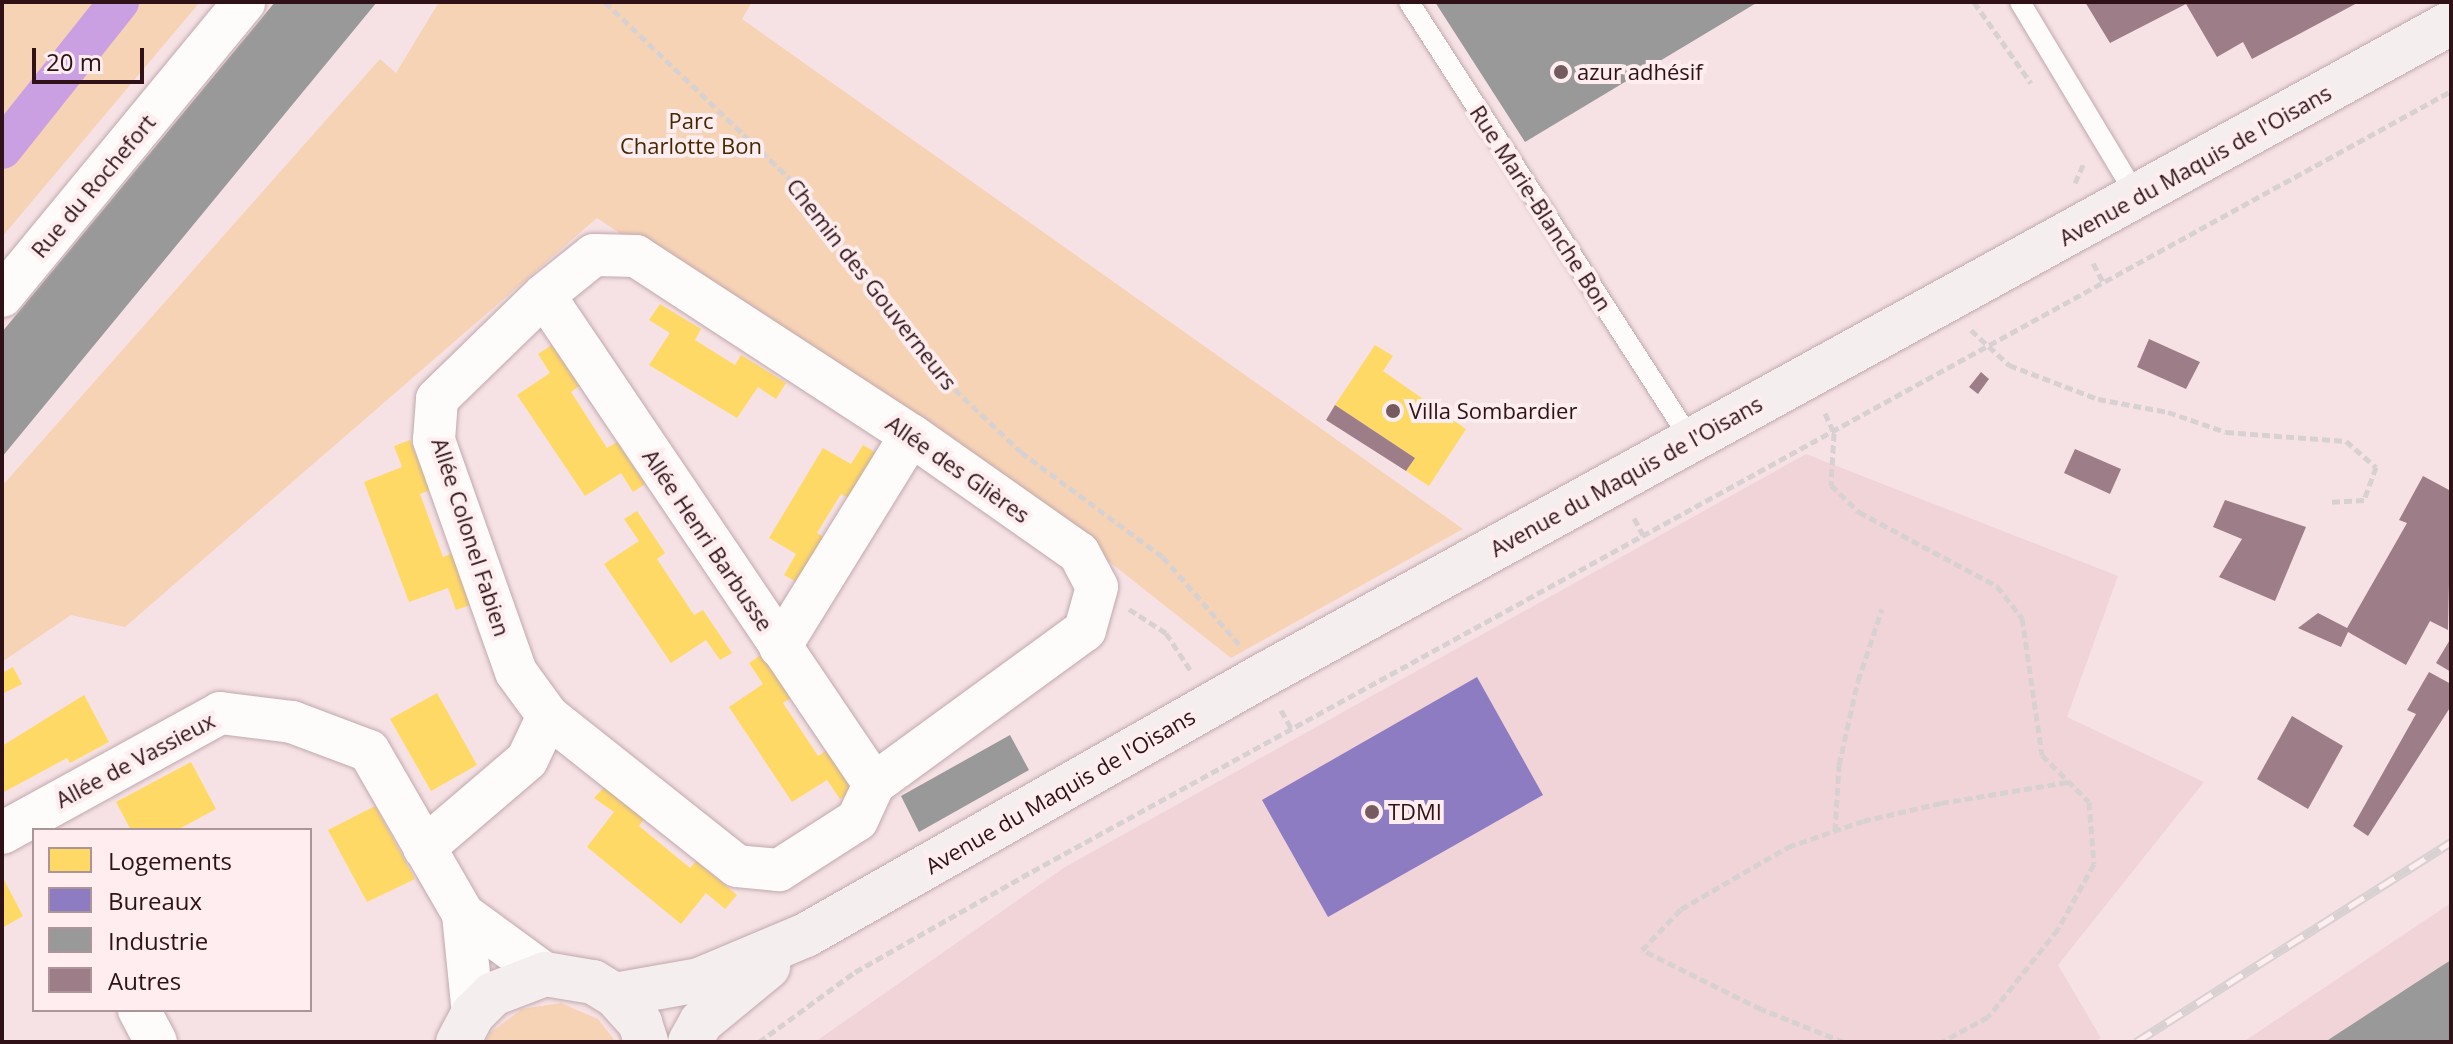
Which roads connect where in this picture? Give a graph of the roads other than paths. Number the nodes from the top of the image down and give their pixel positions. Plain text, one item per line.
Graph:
1 (244, 2) edge
2 (1409, 2) edge
3 (2020, 2) edge
4 (2451, 23) edge
5 (2137, 197) junction
6 (544, 295) junction
7 (2, 296) edge
8 (1682, 427) junction
9 (911, 435) junction
10 (780, 647) junction
11 (548, 716) junction
12 (874, 784) junction
13 (25, 826) edge
14 (424, 848) junction
15 (463, 914) junction
16 (806, 935) junction
17 (545, 974) junction
18 (615, 995) junction
19 (140, 1012) edge
20 (465, 1028) edge
21 (156, 1042) edge
22 (646, 1042) edge
23 (690, 1042) edge

1 - 7 street, Rue du Rochefort
2 - 8 lane, Rue Marie-Blanche Bon
3 - 5 lane
4 - 5 street, Avenue du Maquis de l'Oisans
5 - 8 street, Avenue du Maquis de l'Oisans
6 - 9 street, Allée des Glières
6 - 10 street, Allée Henri Barbusse
6 - 11 street, Allée Colonel Fabien
8 - 16 street, Avenue du Maquis de l'Oisans
9 - 10 street
9 - 12 street, Allée des Glières
10 - 12 street, Allée Henri Barbusse
11 - 12 street, Allée Colonel Fabien
11 - 14 street
13 - 14 street, Allée de Vassieux
14 - 15 street, Allée de Vassieux
15 - 17 street, Allée de Vassieux
15 - 20 street, Allée de Vassieux
16 - 18 street, Avenue du Maquis de l'Oisans
16 - 23 street, Avenue du Maquis de l'Oisans
17 - 18 street
17 - 20 street
18 - 22 street
19 - 21 street

